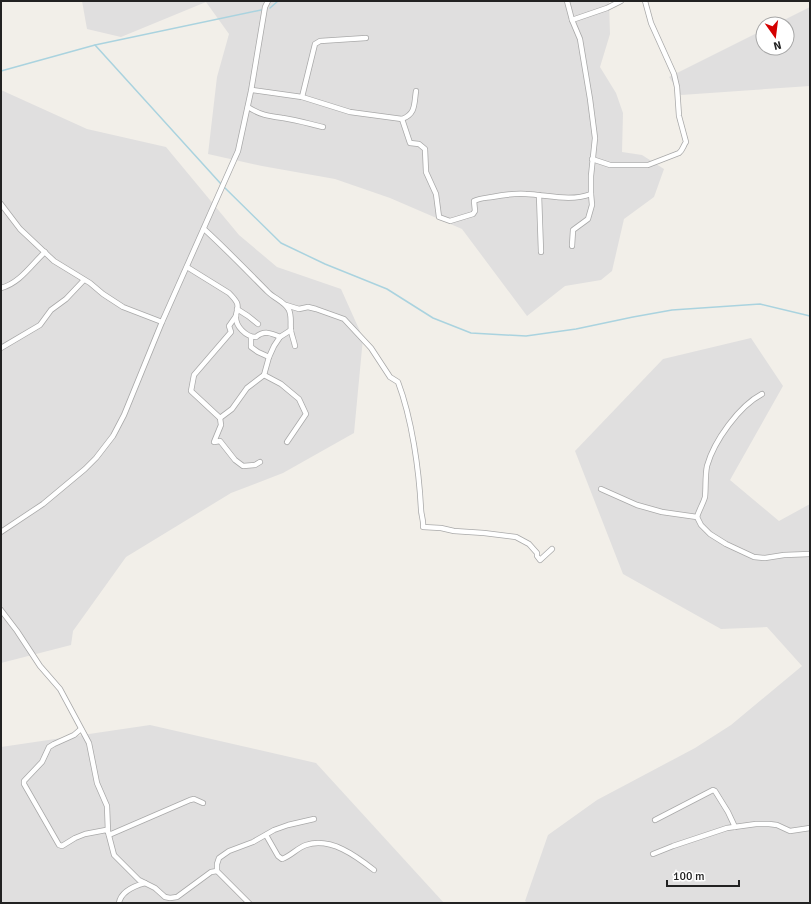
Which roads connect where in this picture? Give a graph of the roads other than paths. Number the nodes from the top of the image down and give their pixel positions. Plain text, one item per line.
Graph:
1 (268, 1) edge
2 (567, 1) edge
3 (621, 1) edge
4 (645, 1) edge
5 (572, 20) junction
6 (366, 38) dead end
7 (252, 90) junction
8 (416, 91) dead end
9 (302, 97) junction
10 (248, 107) junction
11 (402, 119) junction
12 (323, 127) dead end
13 (592, 160) junction
14 (591, 194) junction
15 (539, 195) junction
16 (1, 204) edge
17 (204, 230) junction
18 (572, 246) dead end
19 (44, 252) junction
20 (541, 252) dead end
21 (186, 267) junction
22 (84, 280) junction
23 (1, 288) edge
24 (286, 305) junction
25 (237, 309) junction
26 (236, 316) junction
27 (162, 322) junction
28 (258, 324) dead end
29 (291, 330) junction
30 (251, 337) junction
31 (280, 338) junction
32 (295, 346) dead end
33 (1, 348) edge
34 (269, 357) junction
35 (264, 375) junction
36 (762, 394) dead end
37 (220, 418) junction
38 (287, 442) dead end
39 (260, 462) dead end
40 (601, 489) dead end
41 (697, 517) junction
42 (1, 532) edge
43 (552, 548) dead end
44 (810, 554) edge
45 (1, 610) edge
46 (81, 729) junction
47 (203, 803) dead end
48 (314, 819) dead end
49 (654, 820) dead end
50 (735, 827) junction
51 (810, 828) edge
52 (108, 834) junction
53 (266, 835) junction
54 (654, 854) dead end
55 (374, 870) dead end
56 (217, 871) junction
57 (145, 883) junction
58 (165, 896) junction
59 (119, 902) edge
60 (168, 903) edge
61 (249, 903) edge

1 - 7 street
2 - 5 street
3 - 5 street
4 - 13 street
5 - 13 street
6 - 9 street
7 - 9 street
7 - 10 street
8 - 11 street
9 - 11 street
10 - 12 street
10 - 17 street
11 - 15 street
13 - 14 street
14 - 15 street
14 - 18 street
15 - 20 street
16 - 19 street
17 - 21 street
17 - 24 street
19 - 22 street
19 - 23 street
21 - 25 street
21 - 27 street
22 - 27 street
22 - 33 street
24 - 29 street
24 - 43 street
25 - 26 street
25 - 28 street
26 - 30 street
26 - 37 street
27 - 42 street
29 - 31 street
29 - 32 street
30 - 31 street
30 - 34 street
31 - 34 street
34 - 35 street
35 - 37 street
35 - 38 street
36 - 41 street
37 - 39 street
40 - 41 street
41 - 44 street
45 - 46 street
46 - 52 street
46 - 52 street
47 - 52 street
48 - 53 street
49 - 50 street
50 - 51 street
50 - 54 street
52 - 57 street
53 - 55 street
53 - 56 street
56 - 58 street
56 - 61 street
57 - 58 street
57 - 59 street
58 - 60 street

